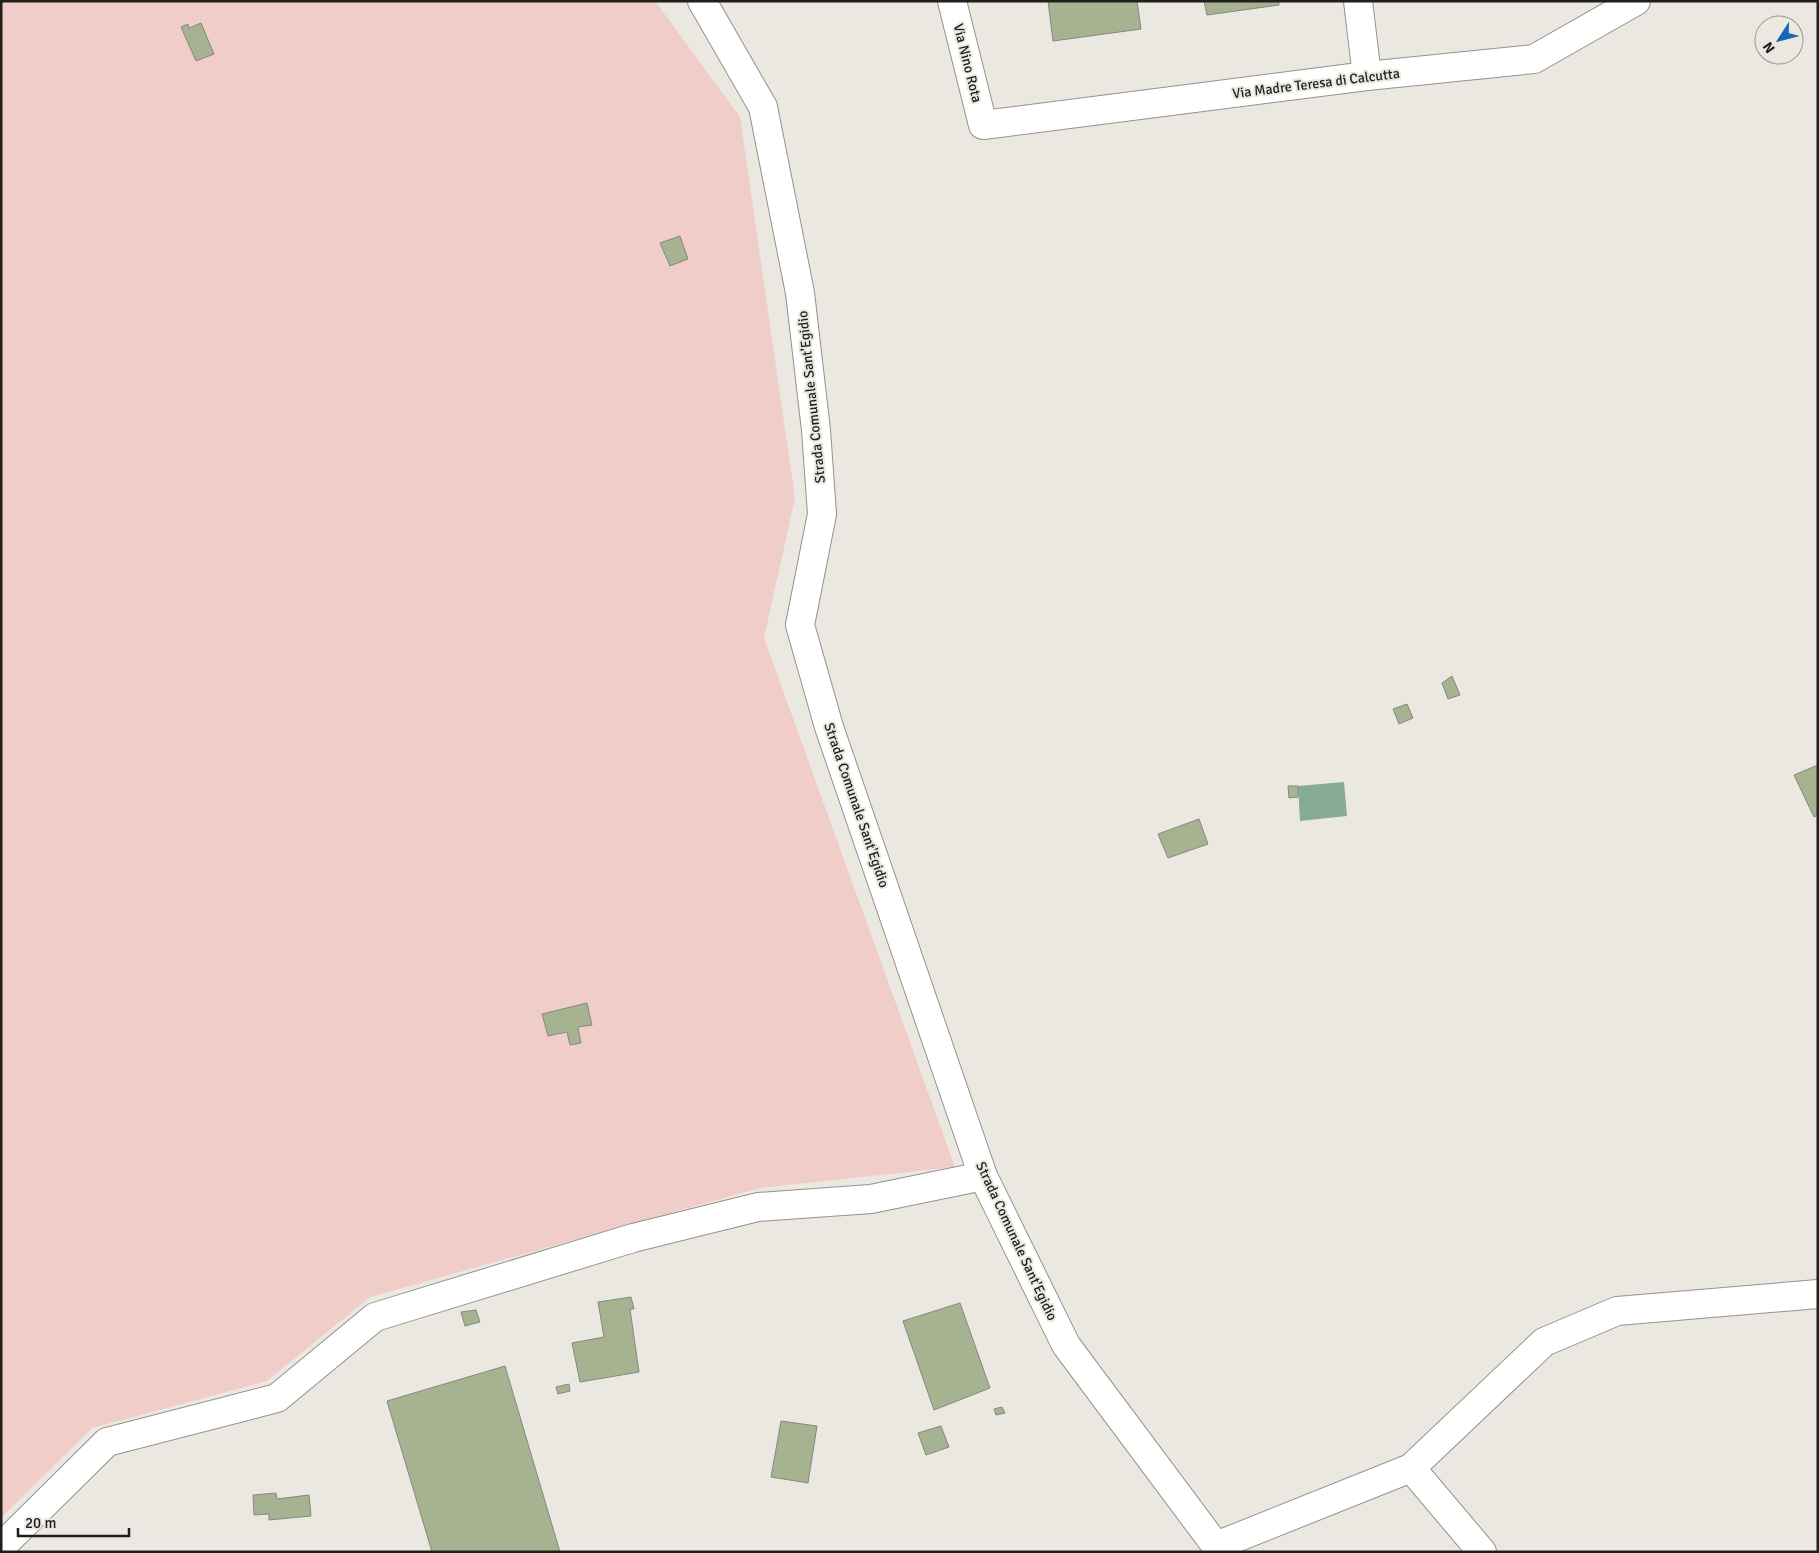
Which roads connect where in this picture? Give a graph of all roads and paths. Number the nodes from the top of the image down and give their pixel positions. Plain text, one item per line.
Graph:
1 (702, 1) edge
2 (952, 1) edge
3 (1358, 1) edge
4 (1636, 1) edge
5 (1367, 76) junction
6 (983, 125) joint
7 (983, 1176) junction
8 (1818, 1294) edge
9 (1411, 1468) junction
10 (1, 1547) edge
11 (1217, 1549) edge
12 (1482, 1552) edge

1 - 7 street, Strada Comunale Sant'Egidio
2 - 6 street, Via Nino Rota
3 - 5 street
4 - 5 street, Via Madre Teresa di Calcutta
5 - 6 street, Via Madre Teresa di Calcutta
7 - 10 street
7 - 11 street, Strada Comunale Sant'Egidio
8 - 9 street
9 - 11 street
9 - 12 street

